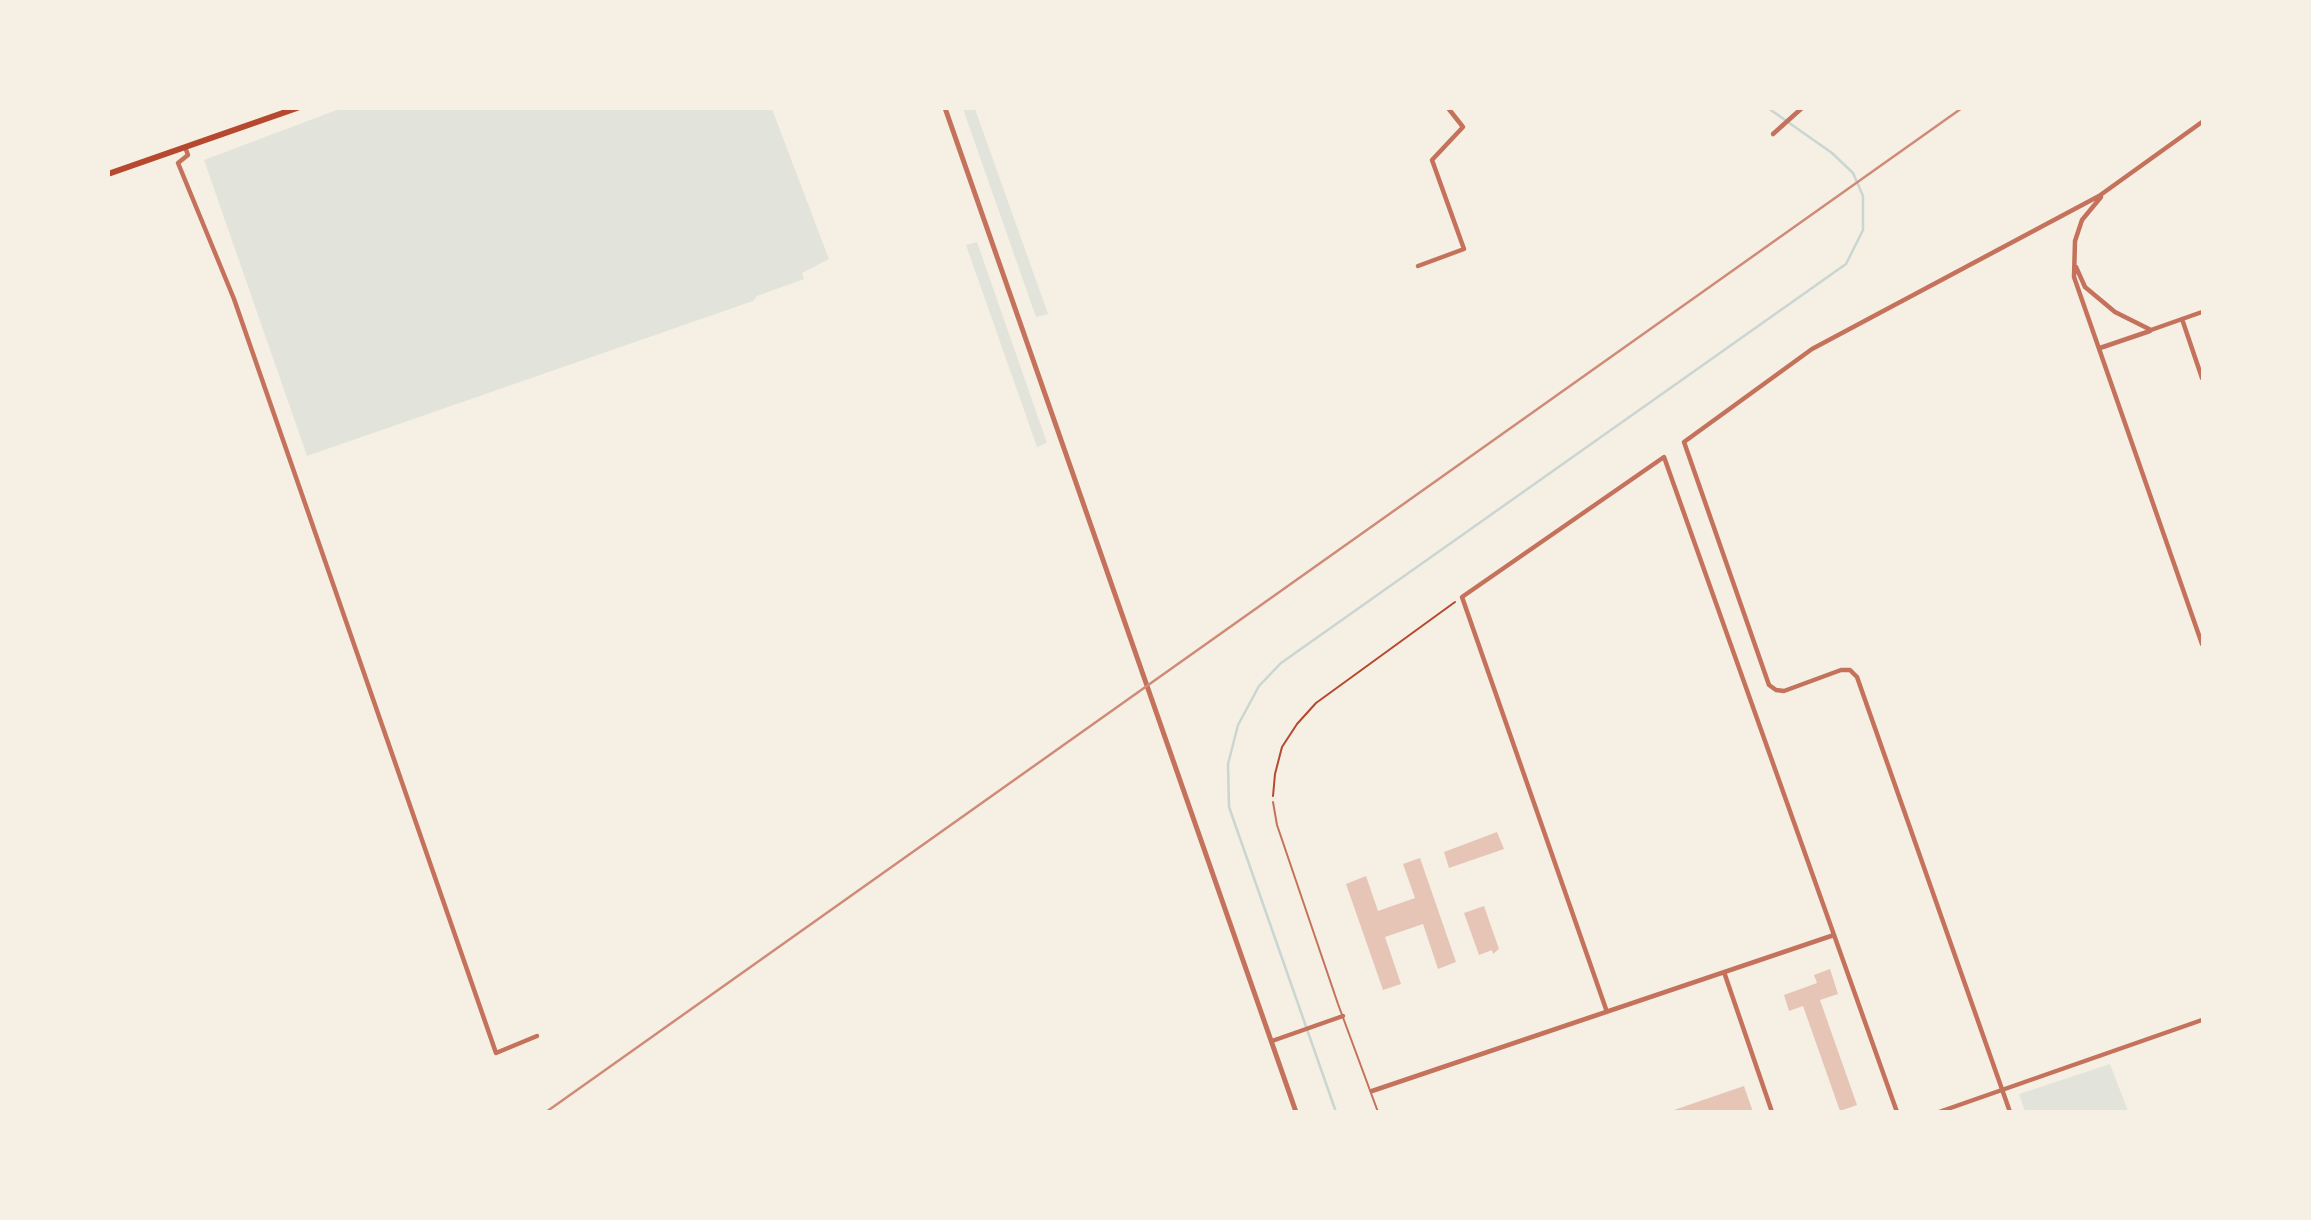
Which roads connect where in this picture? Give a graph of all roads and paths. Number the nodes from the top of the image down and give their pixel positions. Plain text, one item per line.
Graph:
1 (297, 108) edge
2 (945, 108) edge
3 (1448, 108) edge
4 (1802, 109) edge
5 (2203, 122) edge
6 (1773, 134) dead end
7 (185, 147) junction
8 (108, 174) edge
9 (2106, 190) junction
10 (2075, 263) junction
11 (1418, 266) dead end
12 (2203, 312) edge
13 (2182, 319) junction
14 (2151, 330) junction
15 (2101, 348) junction
16 (2203, 378) edge
17 (1462, 597) junction
18 (2203, 643) edge
19 (1273, 802) joint
20 (1834, 935) junction
21 (1724, 972) junction
22 (1607, 1013) junction
23 (1343, 1016) junction
24 (2203, 1020) edge
25 (537, 1036) dead end
26 (1272, 1041) junction
27 (2003, 1090) junction
28 (1372, 1091) junction
29 (1296, 1111) edge
30 (1378, 1111) edge
31 (1772, 1111) edge
32 (1896, 1111) edge
33 (1939, 1111) edge
34 (2011, 1111) edge

1 - 7 main road
2 - 26 street
3 - 11 street
4 - 6 street
5 - 9 street
7 - 8 main road
7 - 25 street
9 - 10 street
9 - 27 street
10 - 14 street
10 - 15 street
12 - 13 street
13 - 14 street
13 - 16 street
14 - 15 street
15 - 18 street
17 - 19 path
17 - 20 street
17 - 22 street
19 - 23 lane
20 - 21 street
20 - 32 street
21 - 22 street
21 - 31 street
22 - 28 street
23 - 26 street
23 - 28 lane
24 - 27 street
26 - 29 street
27 - 33 street
27 - 34 street
28 - 30 lane

